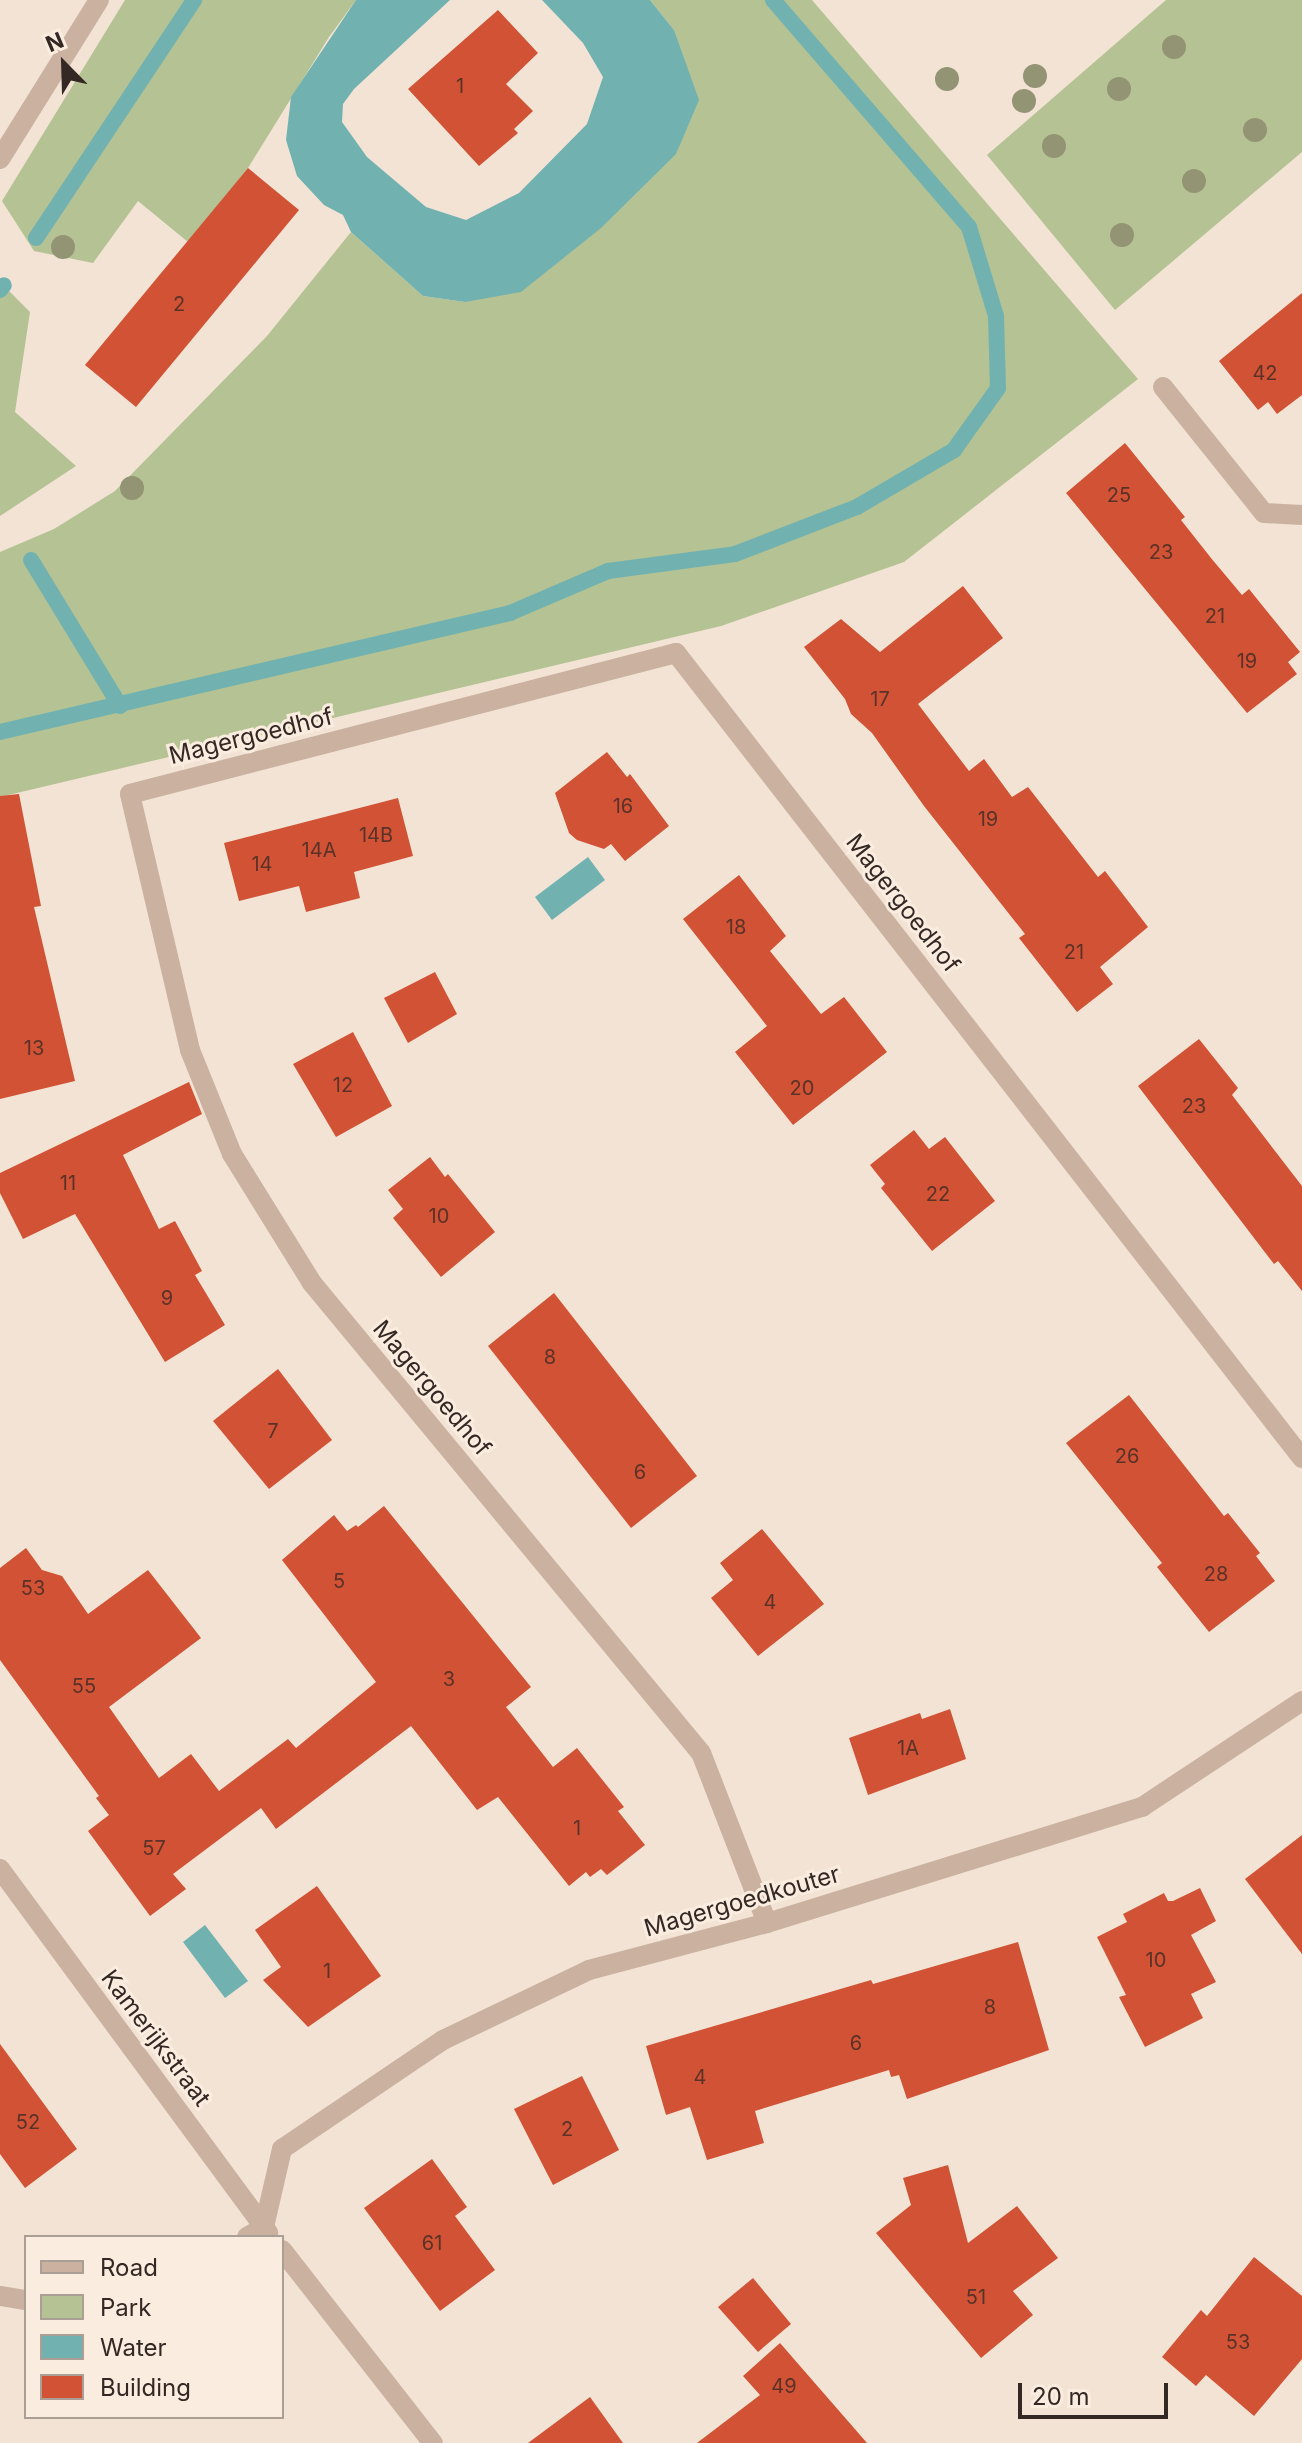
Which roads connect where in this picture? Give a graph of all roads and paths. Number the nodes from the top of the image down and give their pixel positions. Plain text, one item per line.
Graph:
1 (99, 0) edge
2 (0, 159) edge
3 (1163, 387) dead end
4 (1302, 515) edge
5 (1302, 1458) edge
6 (1302, 1701) edge
7 (0, 1869) edge
8 (767, 1923) junction
9 (261, 2234) edge
10 (284, 2253) edge
11 (0, 2296) edge
12 (24, 2300) edge
13 (433, 2443) edge

1 - 2 street
3 - 4 street
5 - 8 street, Magergoedhof
6 - 8 street, Magergoedkouter
7 - 9 street, Kamerijkstraat
8 - 9 street, Magergoedkouter
10 - 13 street
11 - 12 street

